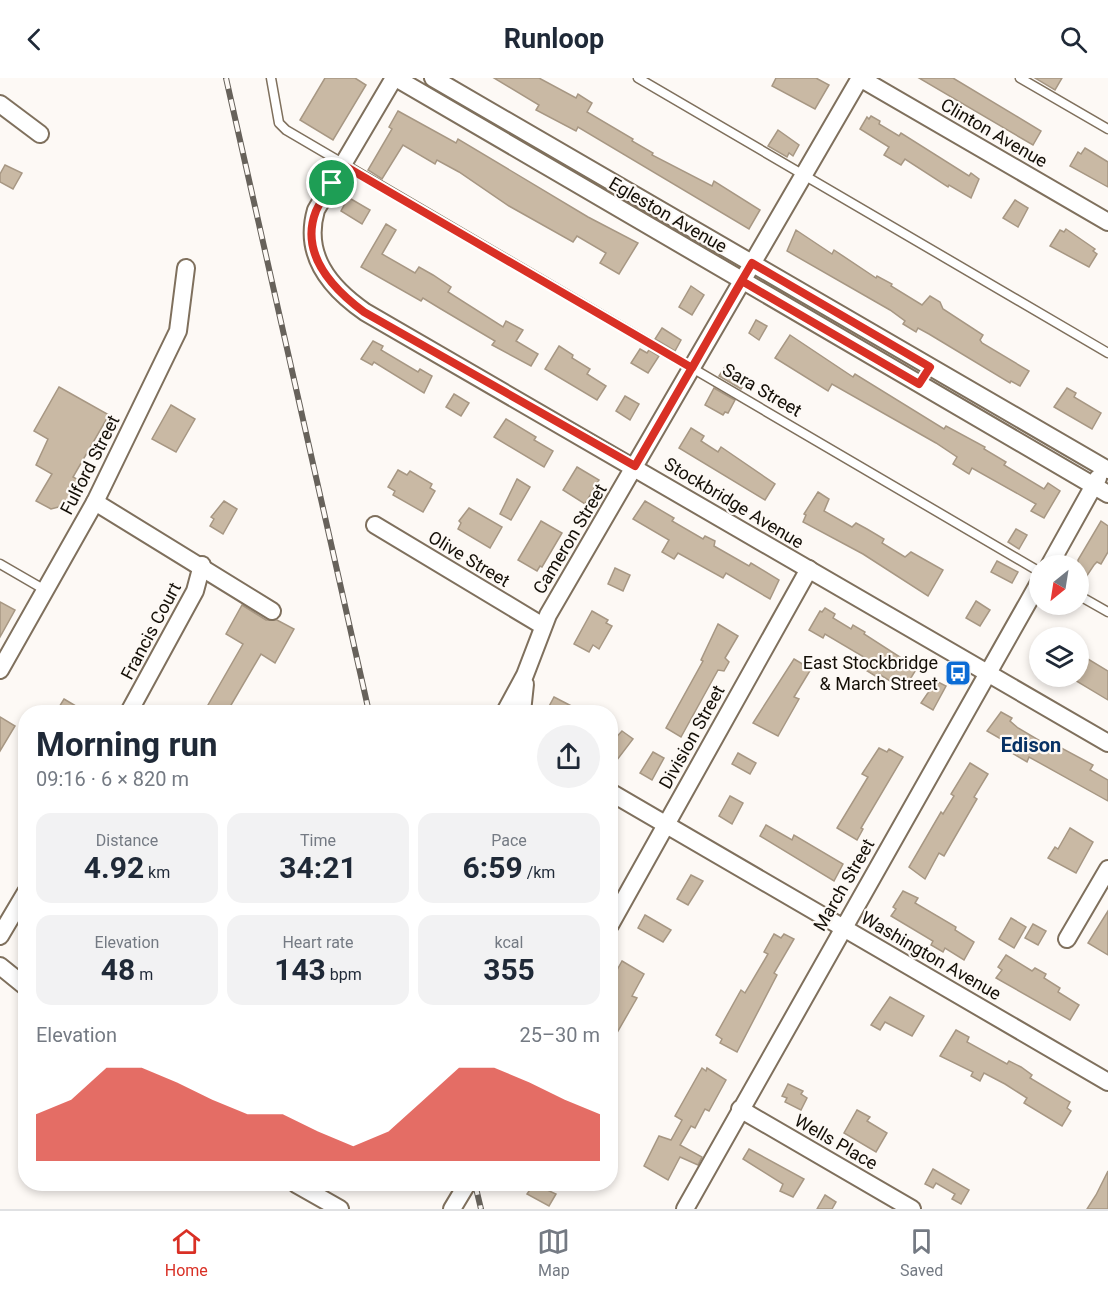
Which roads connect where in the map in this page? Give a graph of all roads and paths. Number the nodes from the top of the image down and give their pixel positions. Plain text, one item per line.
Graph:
1 (271, 78) edge
2 (395, 78) edge
3 (433, 78) edge
4 (638, 78) edge
5 (860, 78) edge
6 (1020, 78) edge
7 (0, 104) edge
8 (1108, 129) edge
9 (40, 134) dead end
10 (578, 162) junction
11 (343, 165) junction
12 (805, 176) junction
13 (568, 179) junction
14 (1108, 222) edge
15 (752, 263) junction
16 (186, 268) dead end
17 (742, 281) junction
18 (1108, 353) edge
19 (930, 367) junction
20 (692, 368) junction
21 (919, 384) junction
22 (635, 466) junction
23 (1107, 467) edge
24 (1101, 490) edge
25 (95, 502) junction
26 (375, 525) dead end
27 (1056, 555) edge
28 (0, 564) edge
29 (202, 565) junction
30 (1029, 566) edge
31 (809, 569) junction
32 (45, 590) junction
33 (1029, 600) edge
34 (1089, 601) edge
35 (272, 610) dead end
36 (1108, 612) edge
37 (543, 626) junction
38 (0, 670) edge
39 (987, 672) junction
40 (525, 675) junction
41 (133, 705) edge
42 (509, 705) edge
43 (523, 705) edge
44 (1108, 743) edge
45 (618, 796) edge
46 (666, 823) junction
47 (1108, 869) edge
48 (18, 906) edge
49 (618, 910) edge
50 (842, 927) junction
51 (0, 936) edge
52 (1067, 939) dead end
53 (0, 966) edge
54 (18, 981) edge
55 (1108, 1082) edge
56 (740, 1109) junction
57 (308, 1191) edge
58 (463, 1191) edge
59 (340, 1209) edge
60 (452, 1209) edge
61 (685, 1209) edge
62 (912, 1209) edge

1 - 11 lane, Sara Street
2 - 11 street
2 - 13 street, Egleston Avenue
3 - 10 street, Egleston Avenue
4 - 12 lane
5 - 12 street, Cameron Street
5 - 14 street, Clinton Avenue
6 - 8 lane
7 - 9 street
10 - 13 street
10 - 15 street, Egleston Avenue
11 - 20 lane, Sara Street
11 - 22 street, Stockbridge Avenue
12 - 15 street, Cameron Street
12 - 18 lane
13 - 17 street, Egleston Avenue
15 - 17 street, Cameron Street
15 - 19 street, Egleston Avenue
16 - 25 street, Fulford Street
17 - 20 street, Cameron Street
17 - 21 street, Egleston Avenue
19 - 21 street
19 - 23 street, Egleston Avenue
20 - 22 street, Cameron Street
20 - 30 lane, Sara Street
21 - 24 street, Egleston Avenue
22 - 31 street, Stockbridge Avenue
22 - 37 street, Cameron Street
23 - 24 street
24 - 27 street
25 - 29 street
25 - 32 street, Fulford Street
26 - 37 street, Olive Street
28 - 32 lane
29 - 35 street
29 - 41 street, Francis Court
31 - 39 street, Stockbridge Avenue
31 - 46 street, Division Street
32 - 38 street, Fulford Street
33 - 39 street, March Street
34 - 36 lane
37 - 40 street, Cameron Street
39 - 44 street, Stockbridge Avenue
39 - 50 street, March Street
40 - 42 street, Cameron Street
40 - 43 street
45 - 46 street, Washington Avenue
46 - 49 street, Division Street
46 - 50 street, Washington Avenue
47 - 52 street
48 - 51 street
50 - 55 street, Washington Avenue
50 - 56 street, March Street
53 - 54 street
56 - 61 street, March Street
56 - 62 street, Wells Place
57 - 59 street
58 - 60 street

